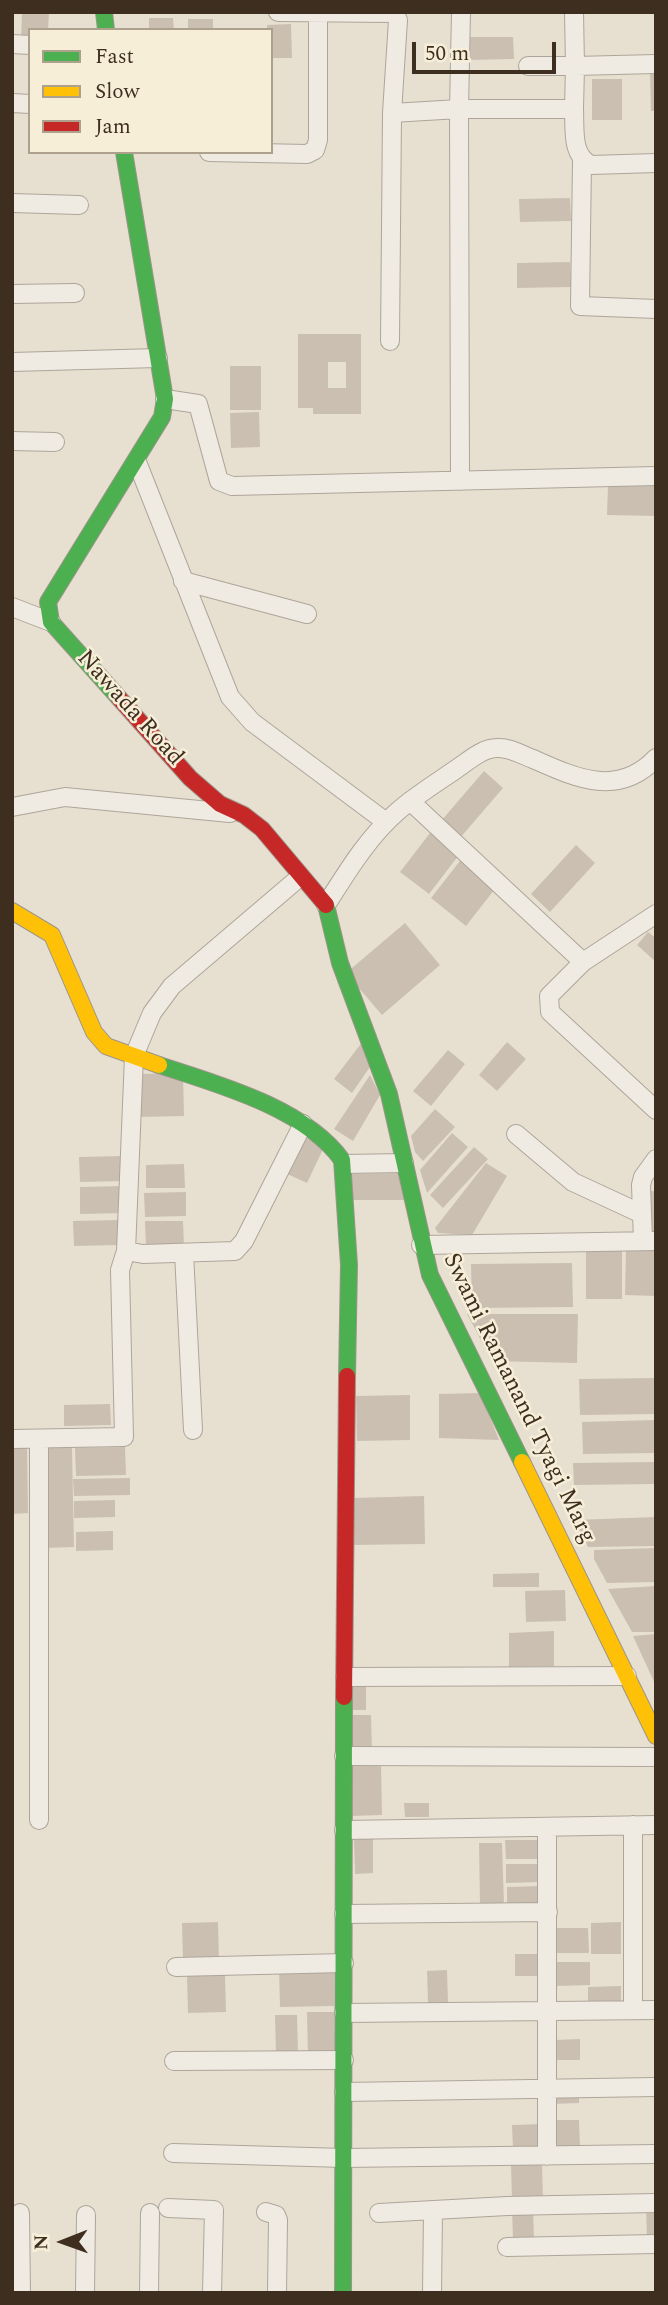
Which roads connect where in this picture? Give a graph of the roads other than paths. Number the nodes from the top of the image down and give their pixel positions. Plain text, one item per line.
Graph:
1 (278, 12) edge
2 (461, 12) edge
3 (574, 12) edge
4 (317, 13) edge
5 (656, 64) edge
6 (528, 66) dead end
7 (575, 66) junction
8 (459, 109) junction
9 (574, 109) junction
10 (392, 113) junction
11 (273, 153) edge
12 (124, 154) edge
13 (582, 161) junction
14 (656, 163) edge
15 (12, 203) edge
16 (79, 205) dead end
17 (75, 293) dead end
18 (12, 294) edge
19 (656, 309) edge
20 (390, 341) dead end
21 (159, 358) junction
22 (12, 362) edge
23 (164, 400) junction
24 (12, 441) edge
25 (55, 442) dead end
26 (137, 462) junction
27 (656, 476) edge
28 (460, 481) junction
29 (183, 581) junction
30 (12, 607) edge
31 (307, 614) dead end
32 (51, 622) junction
33 (656, 758) edge
34 (410, 801) junction
35 (12, 807) edge
36 (244, 815) junction
37 (386, 822) junction
38 (300, 877) junction
39 (326, 905) junction
40 (12, 911) edge
41 (656, 914) edge
42 (583, 962) junction
43 (134, 1056) junction
44 (656, 1110) edge
45 (303, 1124) junction
46 (516, 1133) dead end
47 (656, 1158) edge
48 (404, 1163) junction
49 (344, 1164) junction
50 (642, 1214) junction
51 (649, 1241) edge
52 (421, 1245) junction
53 (126, 1251) junction
54 (184, 1254) junction
55 (193, 1430) dead end
56 (12, 1439) edge
57 (38, 1439) junction
58 (627, 1676) junction
59 (345, 1677) junction
60 (656, 1736) edge
61 (344, 1756) junction
62 (656, 1757) edge
63 (39, 1820) dead end
64 (633, 1825) junction
65 (656, 1825) edge
66 (547, 1827) junction
67 (344, 1830) junction
68 (548, 1912) junction
69 (344, 1914) junction
70 (344, 1963) junction
71 (176, 1967) dead end
72 (634, 2010) junction
73 (656, 2010) edge
74 (548, 2012) junction
75 (344, 2013) junction
76 (344, 2060) junction
77 (174, 2061) dead end
78 (656, 2087) edge
79 (547, 2089) junction
80 (344, 2092) junction
81 (173, 2153) dead end
82 (656, 2154) edge
83 (547, 2156) junction
84 (344, 2158) junction
85 (656, 2203) edge
86 (168, 2208) dead end
87 (266, 2212) dead end
88 (433, 2212) junction
89 (20, 2213) dead end
90 (150, 2213) dead end
91 (379, 2213) dead end
92 (86, 2215) dead end
93 (656, 2244) edge
94 (507, 2248) dead end
95 (21, 2293) edge
96 (85, 2293) edge
97 (149, 2293) edge
98 (212, 2293) edge
99 (277, 2293) edge
100 (343, 2293) edge
101 (432, 2293) edge

1 - 4 street
2 - 8 street
3 - 7 street
4 - 10 street
4 - 11 street
5 - 7 street
6 - 7 street
7 - 9 street
8 - 9 street
8 - 10 street
8 - 28 street
9 - 13 street
10 - 20 street
12 - 21 street
13 - 14 street
13 - 19 street
15 - 16 street
17 - 18 street
21 - 22 street
21 - 23 street
23 - 26 street
23 - 28 street
24 - 25 street
26 - 29 street
26 - 32 street
27 - 28 street
29 - 31 street
29 - 37 street
30 - 32 street, Nawada Road
32 - 36 street, Nawada Road
33 - 34 street
34 - 37 street
34 - 42 street
35 - 36 street
36 - 38 street, Swami Ramanand Tyagi Marg
37 - 39 street
38 - 39 street, Swami Ramanand Tyagi Marg
38 - 43 street
39 - 48 street, Swami Ramanand Tyagi Marg
40 - 43 street
41 - 42 street
42 - 44 street
43 - 45 street
43 - 53 street
45 - 49 street
45 - 54 street
46 - 50 street
47 - 50 street
48 - 49 street
48 - 52 street, Swami Ramanand Tyagi Marg
49 - 59 street
50 - 51 street
51 - 52 street
52 - 58 street, Swami Ramanand Tyagi Marg
53 - 54 street
53 - 57 street
54 - 55 street
56 - 57 street
57 - 63 street
58 - 59 street
58 - 60 street, Swami Ramanand Tyagi Marg
59 - 61 street
61 - 62 street
61 - 67 street
64 - 65 street
64 - 66 street
64 - 72 street
66 - 67 street
66 - 68 street
67 - 69 street
68 - 69 street
68 - 74 street
69 - 70 street
70 - 71 street
70 - 75 street
72 - 73 street
72 - 74 street
74 - 75 street
74 - 79 street
75 - 76 street
76 - 77 street
76 - 80 street
78 - 79 street
79 - 80 street
79 - 83 street
80 - 84 street
81 - 84 street
82 - 83 street
83 - 84 street
84 - 100 street
85 - 88 street
86 - 98 street
87 - 99 street
88 - 91 street
88 - 101 street
89 - 95 street
90 - 97 street
92 - 96 street
93 - 94 street

